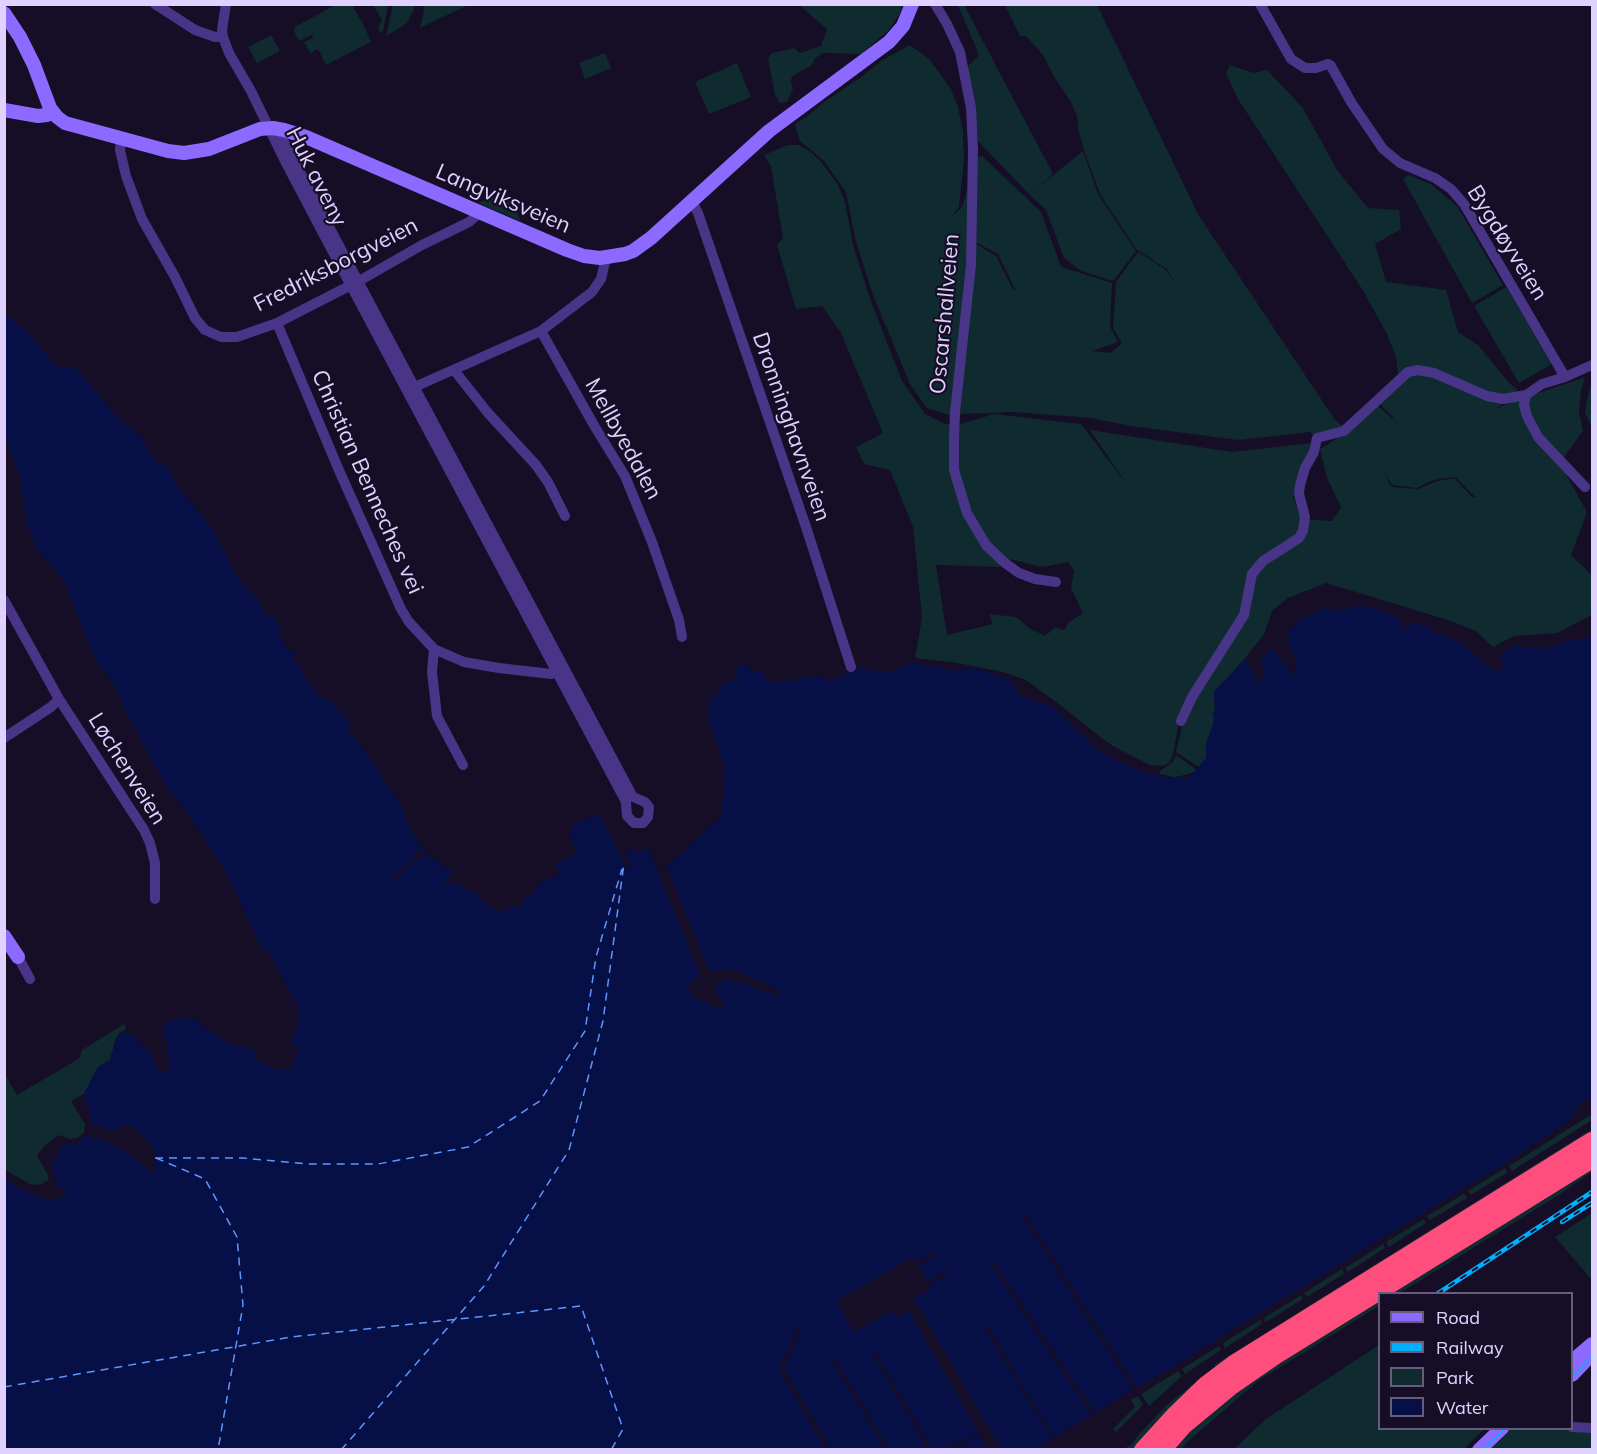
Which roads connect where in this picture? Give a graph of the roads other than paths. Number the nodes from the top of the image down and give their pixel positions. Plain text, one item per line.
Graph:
1 (155, 4) edge
2 (226, 4) edge
3 (912, 4) edge
4 (935, 4) edge
5 (1260, 4) edge
6 (4, 13) edge
7 (223, 36) junction
8 (4, 110) edge
9 (53, 112) junction
10 (273, 128) junction
11 (121, 138) junction
12 (692, 201) junction
13 (478, 211) junction
14 (606, 258) junction
15 (355, 283) junction
16 (277, 323) junction
17 (541, 331) junction
18 (1593, 365) edge
19 (454, 370) junction
20 (1565, 377) junction
21 (411, 389) junction
22 (1526, 395) junction
23 (1585, 487) dead end
24 (565, 516) dead end
25 (1056, 582) dead end
26 (4, 600) edge
27 (682, 638) dead end
28 (434, 649) junction
29 (851, 667) dead end
30 (562, 671) junction
31 (59, 699) junction
32 (1181, 721) dead end
33 (594, 730) junction
34 (4, 738) edge
35 (463, 765) dead end
36 (155, 899) dead end
37 (4, 936) edge
38 (18, 957) joint
39 (30, 979) dead end
40 (1593, 1141) edge
41 (1593, 1159) edge
42 (1378, 1292) edge
43 (1378, 1292) edge
44 (1593, 1344) edge
45 (1593, 1354) edge
46 (1573, 1360) edge
47 (1573, 1374) edge
48 (1573, 1427) edge
49 (1593, 1428) edge
50 (1500, 1430) edge
51 (1143, 1449) edge
52 (1162, 1449) edge
53 (1479, 1449) edge

1 - 7 street
2 - 7 street
3 - 12 street, Langviksveien
4 - 25 street, Oscarshallveien
5 - 20 street, Bygdøyveien
6 - 9 street
7 - 10 street, Huk aveny
8 - 9 street
9 - 11 street
10 - 11 street
10 - 13 street, Langviksveien
10 - 15 street, Huk aveny
11 - 16 street, Fredriksborgveien
12 - 14 street, Langviksveien
12 - 29 street, Dronninghavnveien
13 - 14 street, Langviksveien
13 - 15 street, Fredriksborgveien
14 - 17 street
15 - 16 street, Fredriksborgveien
15 - 21 street, Huk aveny
16 - 28 street, Christian Benneches vei
17 - 19 street
17 - 27 street, Mellbyedalen
18 - 20 street
19 - 21 street
19 - 24 street
20 - 22 street
21 - 30 street, Huk aveny
22 - 23 street
22 - 32 street
26 - 31 street, Løchenveien
28 - 30 street, Christian Benneches vei
28 - 35 street
30 - 33 street, Huk aveny
31 - 34 street, Løchenveien
31 - 36 street, Løchenveien
33 - 33 street, Huk aveny
37 - 38 street
38 - 39 street
40 - 51 highway
41 - 43 highway
42 - 52 highway
44 - 46 street
45 - 47 street
48 - 49 street
50 - 53 street

